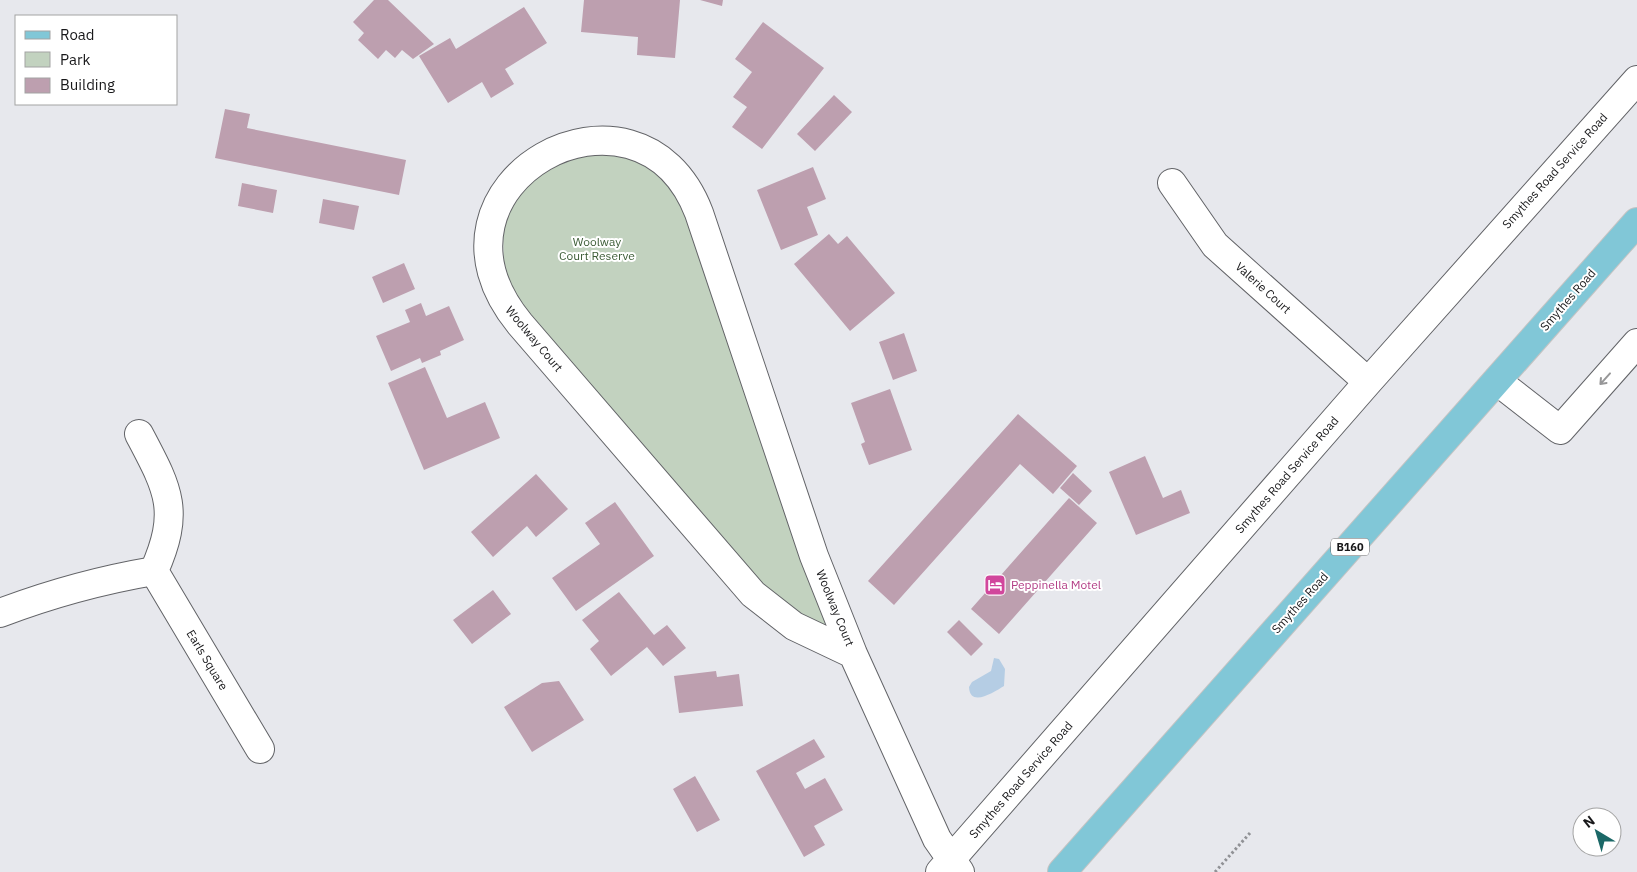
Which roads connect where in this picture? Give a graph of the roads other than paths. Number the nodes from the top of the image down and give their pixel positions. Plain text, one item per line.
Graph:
1 (1637, 80) edge
2 (1172, 183) dead end
3 (1637, 222) edge
4 (1637, 343) edge
5 (1497, 381) junction
6 (1368, 382) junction
7 (139, 434) dead end
8 (154, 571) junction
9 (0, 613) edge
10 (853, 654) junction
11 (260, 749) dead end
12 (950, 868) edge
13 (1062, 872) edge

1 - 6 street, Smythes Road Service Road
2 - 6 street, Valerie Court
3 - 5 main road, Smythes Road / B160
4 -> 5 street
5 - 13 main road, Smythes Road / B160
6 - 12 street, Smythes Road Service Road
7 - 8 street
8 - 9 street
8 - 11 street, Earls Square
10 - 10 street, Woolway Court
10 - 12 street, Woolway Court

